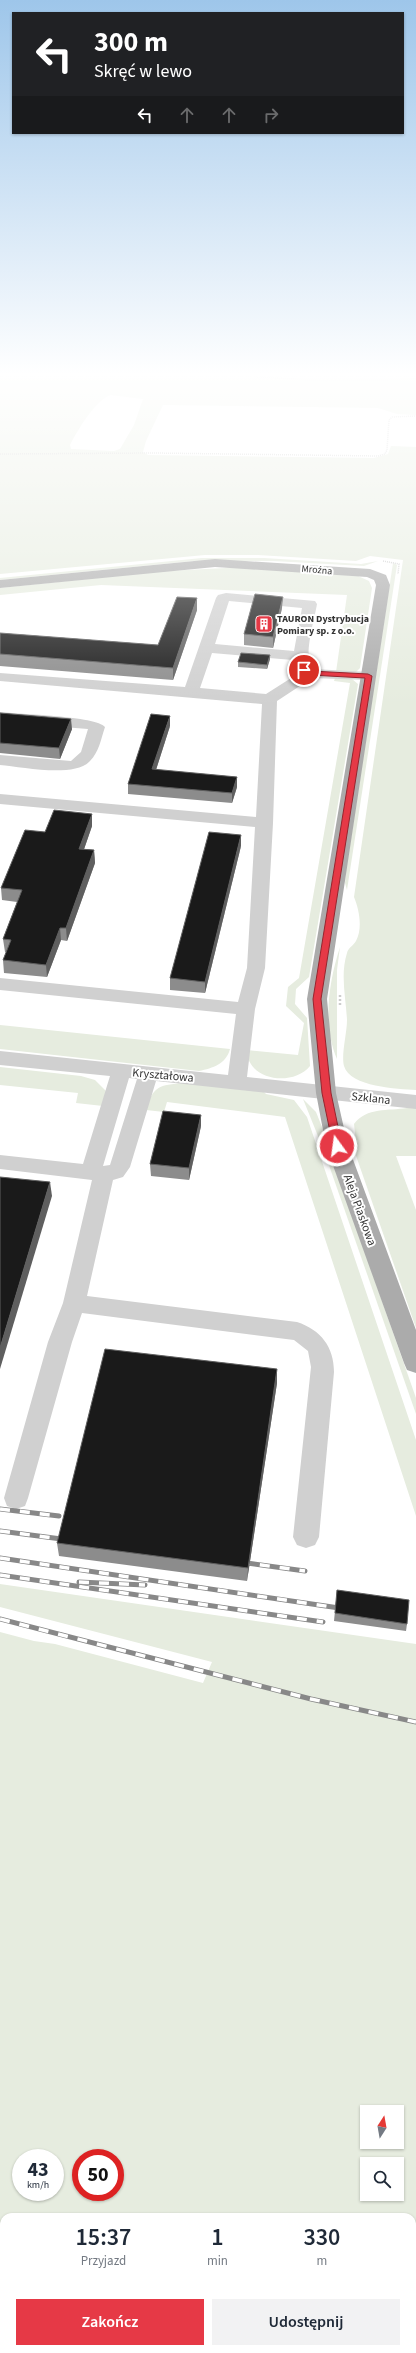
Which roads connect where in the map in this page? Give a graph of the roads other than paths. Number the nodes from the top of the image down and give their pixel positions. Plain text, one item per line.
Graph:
1 (380, 578) joint
2 (0, 584) edge
3 (206, 648) junction
4 (300, 656) junction
5 (310, 673) junction
6 (368, 676) junction
7 (0, 677) edge
8 (191, 692) junction
9 (267, 700) junction
10 (0, 717) edge
11 (0, 760) edge
12 (0, 799) edge
13 (265, 823) junction
14 (0, 984) edge
15 (246, 1009) junction
16 (0, 1058) edge
17 (121, 1071) junction
18 (148, 1074) junction
19 (237, 1082) junction
20 (326, 1093) junction
21 (416, 1102) edge
22 (0, 1162) edge
23 (98, 1173) junction
24 (74, 1303) junction
25 (416, 1363) edge
26 (16, 1498) dead end
27 (306, 1537) dead end

1 - 2 main road, Mroźna
1 - 6 main road, Aleja Piaskowa
3 - 4 street
3 - 4 street
3 - 8 street
4 - 5 street
5 - 6 street
5 - 9 street
6 - 20 main road, Aleja Piaskowa
7 - 8 street
8 - 9 street
9 - 13 street
10 - 11 street
12 - 13 street
13 - 15 street
14 - 15 street
15 - 19 street
16 - 17 street, Kryształowa
17 - 18 street, Kryształowa
17 - 23 street
18 - 19 street, Kryształowa
18 - 23 street
19 - 20 street, Kryształowa
20 - 21 street, Szklana
20 - 25 main road, Aleja Piaskowa
22 - 23 street
23 - 24 street
24 - 26 street
24 - 27 street

